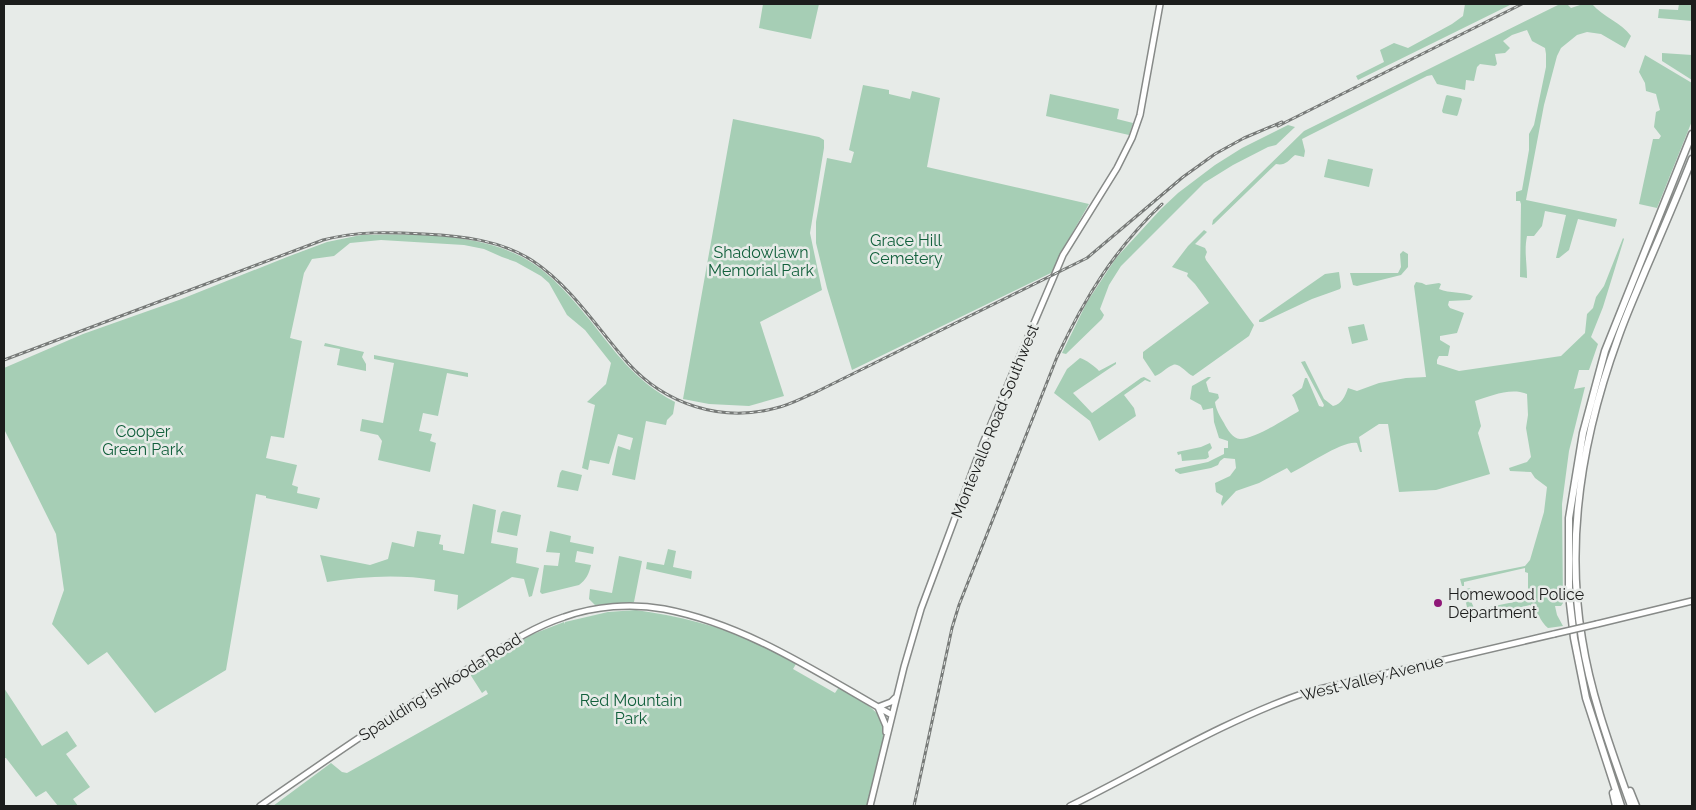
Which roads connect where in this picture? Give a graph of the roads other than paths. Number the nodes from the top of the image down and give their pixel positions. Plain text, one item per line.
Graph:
1 (1160, 4) edge
2 (1692, 134) edge
3 (1692, 159) edge
4 (1692, 601) edge
5 (897, 696) junction
6 (878, 707) junction
7 (892, 715) junction
8 (1600, 716) junction
9 (887, 736) junction
10 (1612, 782) junction
11 (260, 806) edge
12 (870, 806) edge
13 (1070, 806) edge
14 (1616, 806) edge
15 (1621, 806) edge
16 (1631, 806) edge
17 (1636, 806) edge

1 - 5 street, Montevallo Road Southwest
2 - 10 highway
3 - 8 highway
4 - 13 street, West Valley Avenue, bridge
5 - 6 street
5 - 7 street, Montevallo Road Southwest
6 - 7 street
6 - 9 street
6 - 11 street, Spaulding Ishkooda Road
7 - 9 street
8 - 16 highway
8 - 17 highway
9 - 12 street
10 - 14 highway
10 - 15 highway

